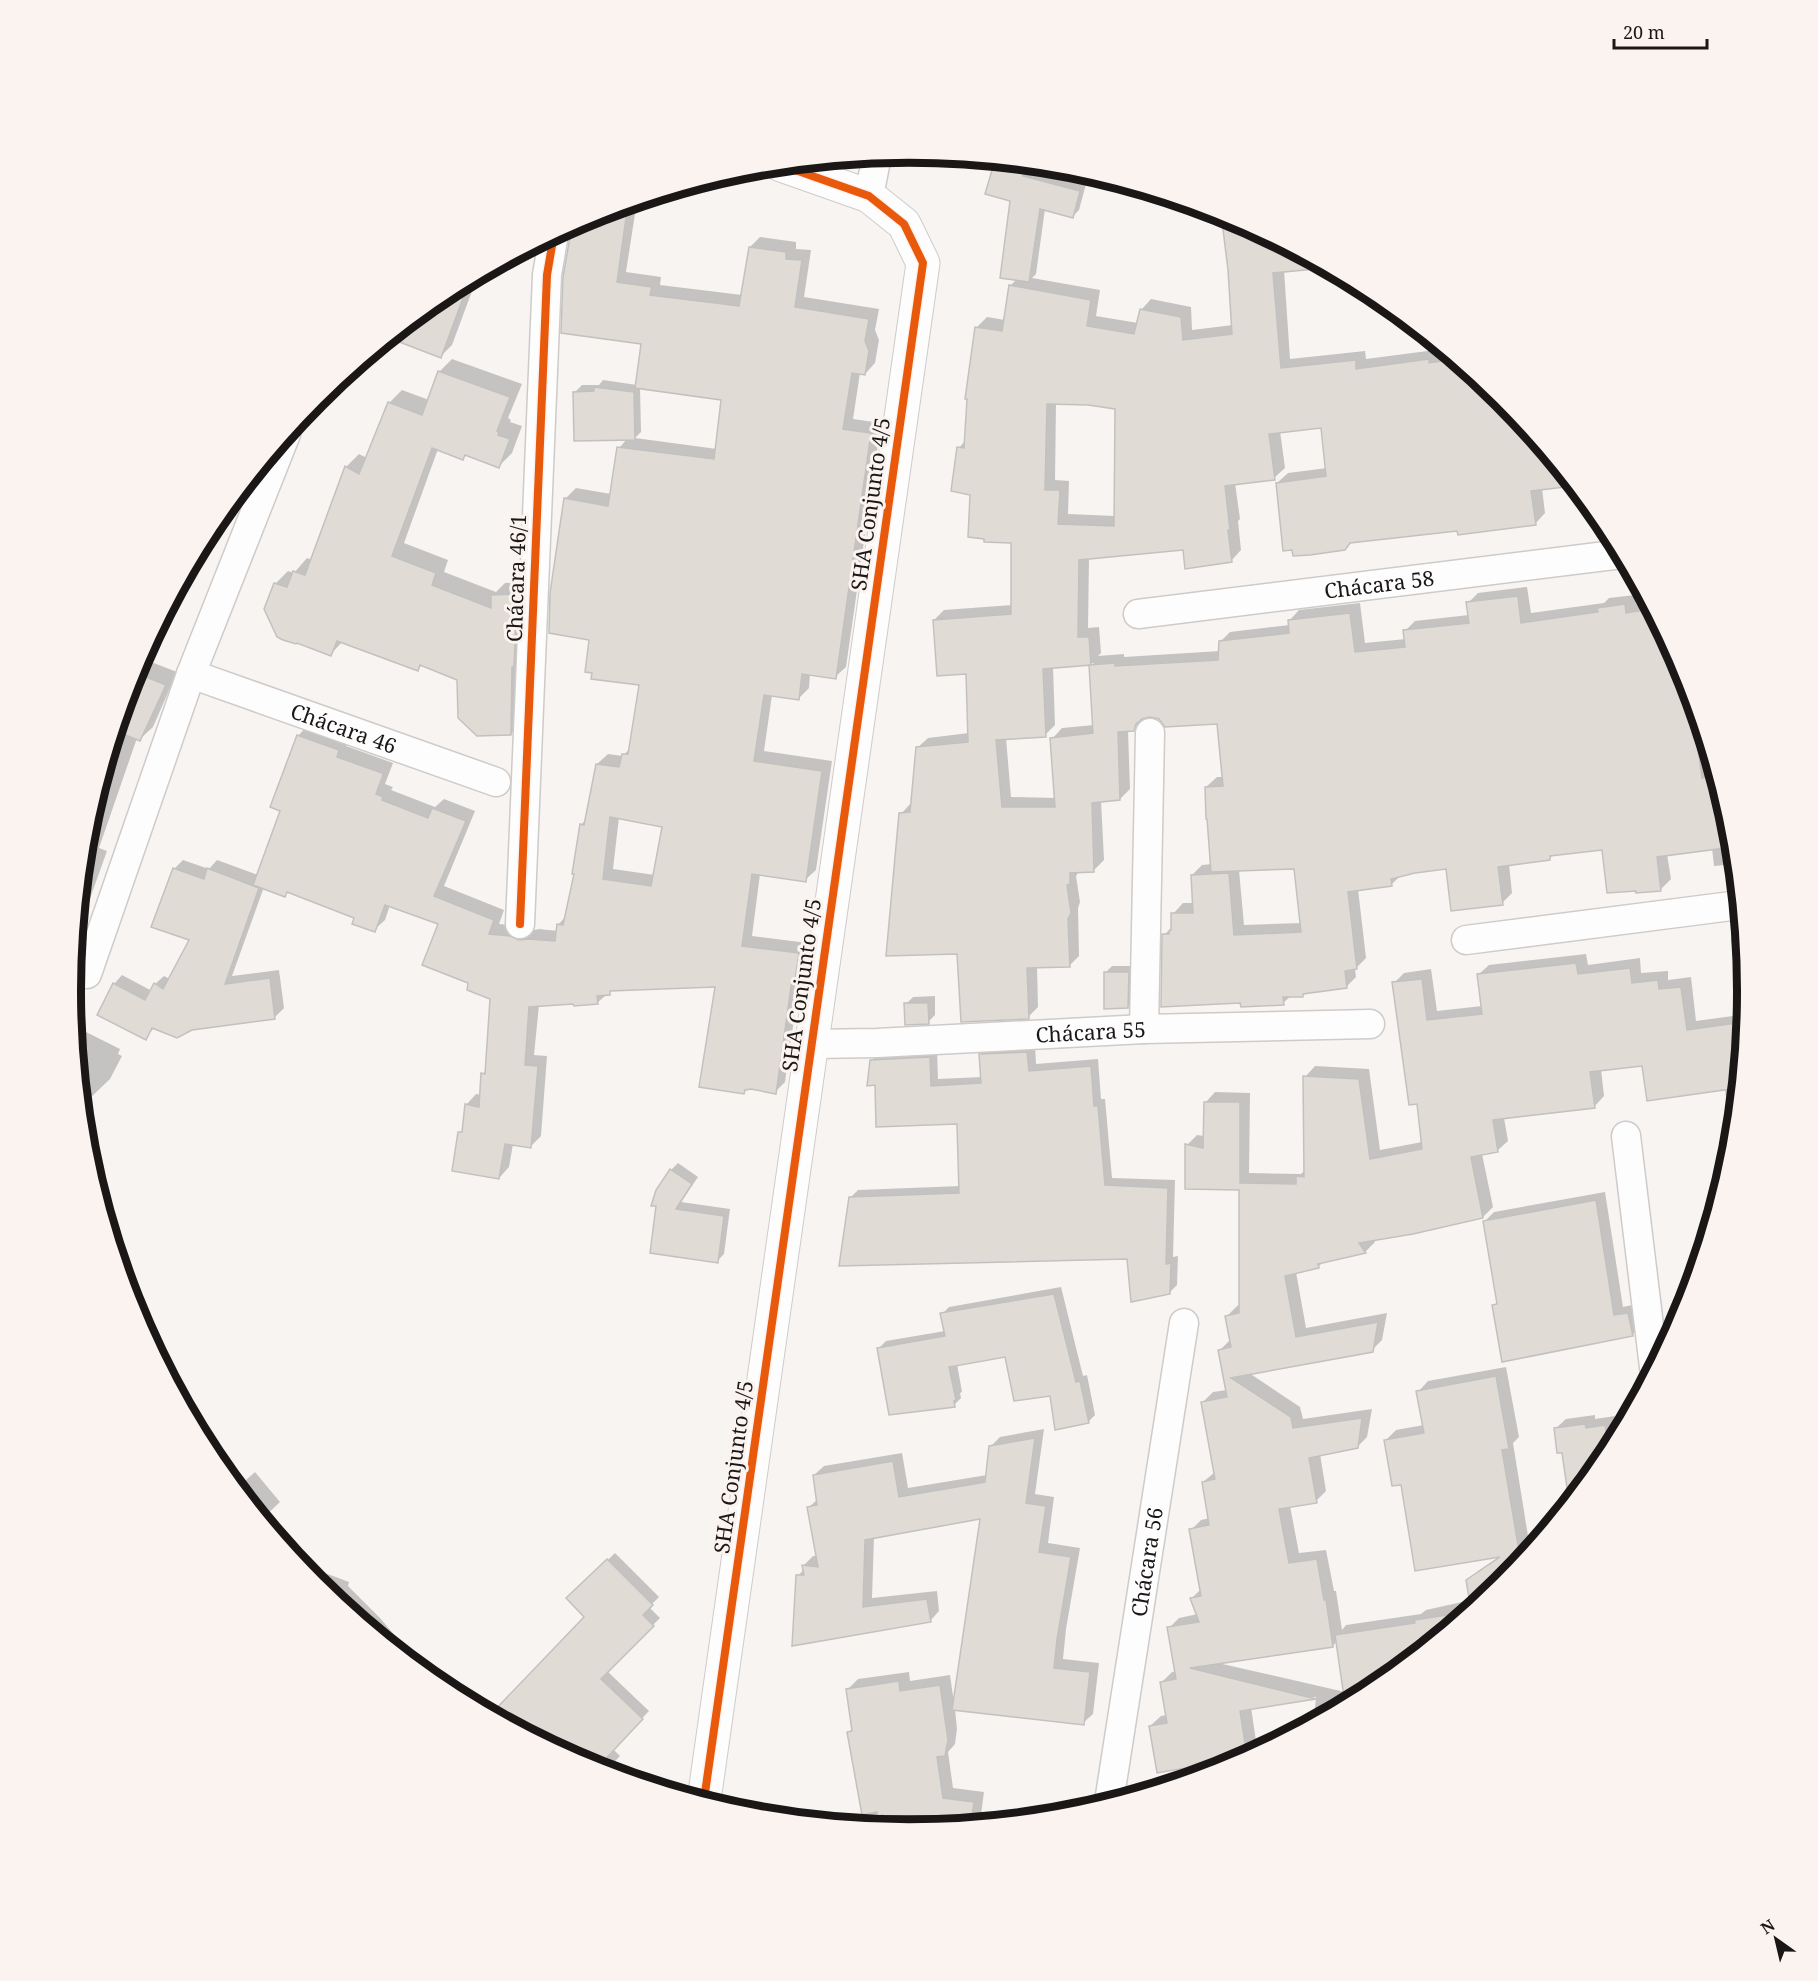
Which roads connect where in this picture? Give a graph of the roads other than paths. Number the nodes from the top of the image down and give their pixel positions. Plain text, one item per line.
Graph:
1 (875, 164) edge
2 (797, 171) edge
3 (869, 196) junction
4 (553, 244) edge
5 (278, 455) edge
6 (1613, 555) edge
7 (1138, 614) dead end
8 (190, 674) junction
9 (1150, 733) dead end
10 (496, 782) dead end
11 (1732, 906) edge
12 (520, 924) dead end
13 (1466, 940) dead end
14 (87, 974) dead end
15 (1370, 1024) dead end
16 (1144, 1029) junction
17 (811, 1044) junction
18 (1626, 1136) dead end
19 (1184, 1323) dead end
20 (1653, 1356) edge
21 (705, 1793) edge
22 (1110, 1793) edge

1 - 3 street
2 - 3 street, SHA Conjunto 4/5
3 - 17 street, SHA Conjunto 4/5
4 - 12 street, Chácara 46/1
5 - 8 street
6 - 7 street, Chácara 58
8 - 10 street, Chácara 46
8 - 14 street
9 - 16 street
11 - 13 street
15 - 16 street, Chácara 55
16 - 17 street, Chácara 55
17 - 21 street, SHA Conjunto 4/5
18 - 20 street
19 - 22 street, Chácara 56

